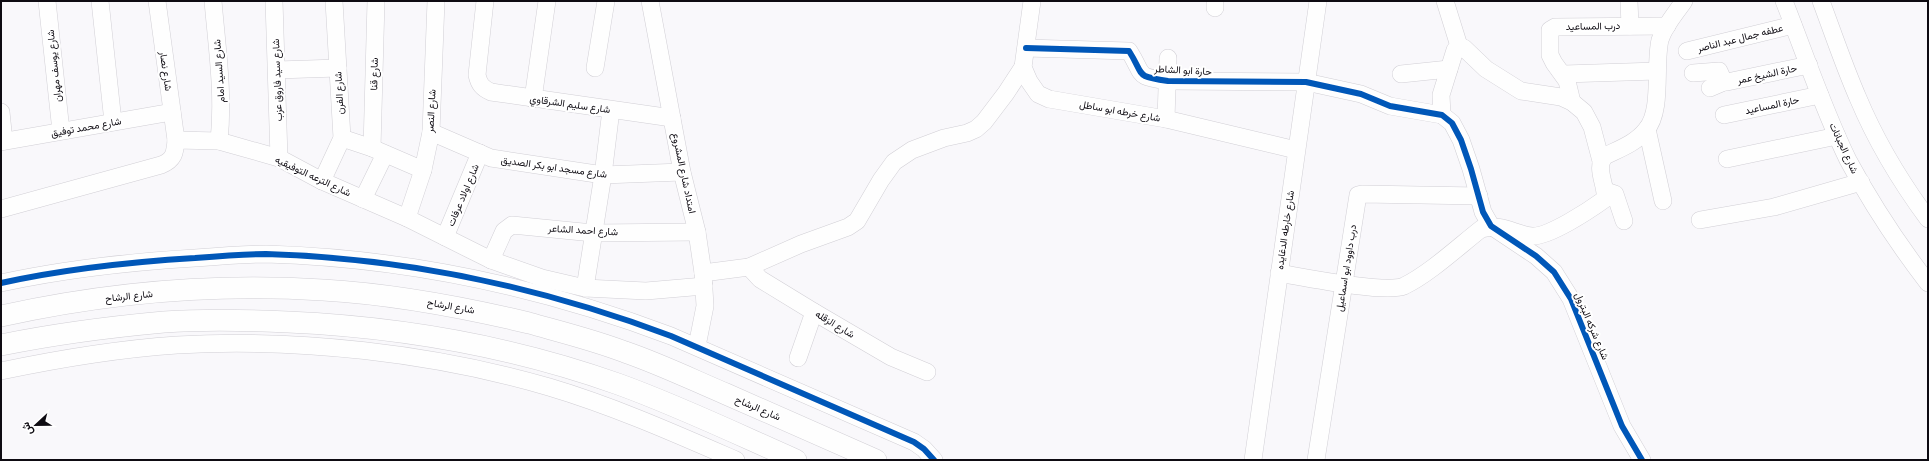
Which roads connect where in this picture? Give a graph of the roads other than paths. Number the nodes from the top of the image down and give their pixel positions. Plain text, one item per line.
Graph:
1 (47, 1) edge
2 (100, 1) edge
3 (157, 1) edge
4 (213, 1) edge
5 (274, 1) edge
6 (334, 1) edge
7 (376, 1) edge
8 (436, 1) edge
9 (485, 1) edge
10 (547, 1) edge
11 (606, 1) edge
12 (650, 1) edge
13 (1032, 1) edge
14 (1318, 1) edge
15 (1445, 1) edge
16 (1629, 1) edge
17 (1684, 1) edge
18 (1784, 1) edge
19 (1821, 1) edge
20 (1794, 25) junction
21 (1630, 26) junction
22 (1666, 26) junction
23 (1459, 46) junction
24 (1026, 48) junction
25 (1687, 51) dead end
26 (1168, 58) dead end
27 (1809, 65) junction
28 (1023, 67) junction
29 (338, 68) junction
30 (595, 68) dead end
31 (277, 70) junction
32 (1449, 70) junction
33 (1657, 71) junction
34 (1693, 73) dead end
35 (1401, 74) dead end
36 (1564, 74) junction
37 (1168, 81) junction
38 (1306, 82) junction
39 (1820, 95) junction
40 (533, 99) junction
41 (1572, 102) junction
42 (611, 110) junction
43 (1, 112) edge
44 (172, 112) junction
45 (1442, 115) junction
46 (1724, 115) dead end
47 (672, 118) junction
48 (1166, 119) junction
49 (113, 122) junction
50 (1647, 129) junction
51 (61, 131) junction
52 (431, 132) junction
53 (1837, 136) junction
54 (342, 138) junction
55 (176, 140) junction
56 (3, 141) edge
57 (218, 141) junction
58 (1296, 150) junction
59 (379, 151) junction
60 (480, 154) junction
61 (279, 158) junction
62 (1727, 159) dead end
63 (1601, 161) junction
64 (423, 170) junction
65 (682, 172) junction
66 (603, 175) junction
67 (322, 182) junction
68 (1861, 182) junction
69 (1606, 191) junction
70 (1479, 196) junction
71 (363, 199) junction
72 (1663, 201) dead end
73 (1, 208) edge
74 (407, 218) junction
75 (1928, 219) edge
76 (1624, 220) dead end
77 (1700, 220) dead end
78 (1491, 226) junction
79 (697, 232) junction
80 (593, 233) junction
81 (445, 237) junction
82 (491, 260) junction
83 (749, 267) junction
84 (1279, 274) junction
85 (704, 279) junction
86 (1928, 282) edge
87 (1, 283) edge
88 (1344, 284) junction
89 (585, 288) junction
90 (814, 312) junction
91 (1, 316) edge
92 (1, 345) edge
93 (697, 346) junction
94 (798, 358) dead end
95 (1, 371) edge
96 (927, 372) dead end
97 (736, 460) edge
98 (796, 460) edge
99 (876, 460) edge
100 (934, 460) edge
101 (1253, 460) edge
102 (1316, 460) edge
103 (1642, 460) edge

1 - 51 street, شارع يوسف مهران
2 - 49 street
3 - 44 street, شارع نصار
4 - 57 street, شارع السيد امام
5 - 31 street, شارع سيد فاروق عزب
6 - 29 street, شارع الفرن
7 - 59 street, شارع قنا
8 - 52 street, شارع النصر
9 - 40 street, شارع سليم الشرقاوي
10 - 40 street
11 - 30 street
12 - 47 street, امتداد شارع المشروع
13 - 24 street
14 - 38 street, شارع خارطه الدغايده
15 - 23 street
16 - 21 street
17 - 22 street
18 - 20 street, شارع الجبانات
19 - 75 street
20 - 25 street, عطفه جمال عبد الناصر
20 - 27 street, شارع الجبانات
21 - 22 street, درب المساعيد
21 - 36 street, درب المساعيد
22 - 33 street
23 - 32 street
23 - 41 street
24 - 28 street
24 - 37 street, حارة ابو الشاطر
26 - 37 street
27 - 34 street, حارة الشيخ عمر
27 - 39 street, شارع الجبانات
28 - 48 street, شارع خرطه ابو ساطل
28 - 83 street, شارع الترعه التوفيقيه
29 - 31 street
29 - 54 street, شارع الفرن
31 - 61 street, شارع سيد فاروق عزب
32 - 35 street
32 - 45 street
33 - 36 street
33 - 50 street
36 - 41 street, درب المساعيد
37 - 38 street, حارة ابو الشاطر
37 - 48 street
38 - 45 street, حارة ابو الشاطر
38 - 58 street, شارع خارطه الدغايده
39 - 46 street, حارة المساعيد
39 - 53 street, شارع الجبانات
40 - 42 street, شارع سليم الشرقاوي
41 - 63 street
42 - 47 street, شارع سليم الشرقاوي
42 - 66 street
43 - 56 street
44 - 49 street, شارع محمد توفيق
44 - 55 street, شارع نصار
45 - 70 street
47 - 65 street, امتداد شارع المشروع
48 - 58 street, شارع خرطه ابو ساطل
49 - 51 street, شارع محمد توفيق
50 - 63 street
50 - 72 street
51 - 56 street, شارع محمد توفيق
52 - 60 street, شارع مسجد ابو بكر الصديق
52 - 64 street, شارع النصر
53 - 62 street
53 - 68 street, شارع الجبانات
54 - 59 street
54 - 67 street, شارع الفرن
55 - 57 street, شارع الترعه التوفيقيه
55 - 73 street
57 - 61 street, شارع الترعه التوفيقيه
58 - 84 street, شارع خارطه الدغايده
59 - 64 street
59 - 71 street
60 - 66 street, شارع مسجد ابو بكر الصديق
60 - 81 street, شارع اولاد عرفات
61 - 67 street, شارع الترعه التوفيقيه
63 - 69 street
64 - 74 street, شارع النصر
65 - 66 street, شارع مسجد ابو بكر الصديق
65 - 79 street, امتداد شارع المشروع
66 - 80 street
67 - 71 street, شارع الترعه التوفيقيه
68 - 77 street
68 - 86 street, شارع الجبانات
69 - 76 street
69 - 78 street
70 - 78 street
70 - 88 street, درب داوود ابو اسماعيل
71 - 74 street, شارع الترعه التوفيقيه
74 - 81 street, شارع الترعه التوفيقيه
78 - 88 street
78 - 103 street, شارع شركه البترول
79 - 80 street, شارع احمد الشاعر
79 - 85 street, امتداد شارع المشروع
80 - 82 street, شارع احمد الشاعر
80 - 89 street
81 - 82 street, شارع الترعه التوفيقيه
82 - 89 street, شارع الترعه التوفيقيه
83 - 85 street, شارع الترعه التوفيقيه
83 - 90 street, شارع الزقله
84 - 88 street
84 - 101 street, شارع خارطه الدغايده
85 - 89 street, شارع الترعه التوفيقيه
85 - 93 street, امتداد شارع المشروع
87 - 93 street
88 - 102 street, درب داوود ابو اسماعيل
90 - 94 street
90 - 96 street, شارع الزقله
91 - 99 main road, شارع الرشاح
92 - 98 main road
93 - 100 street
95 - 97 street

